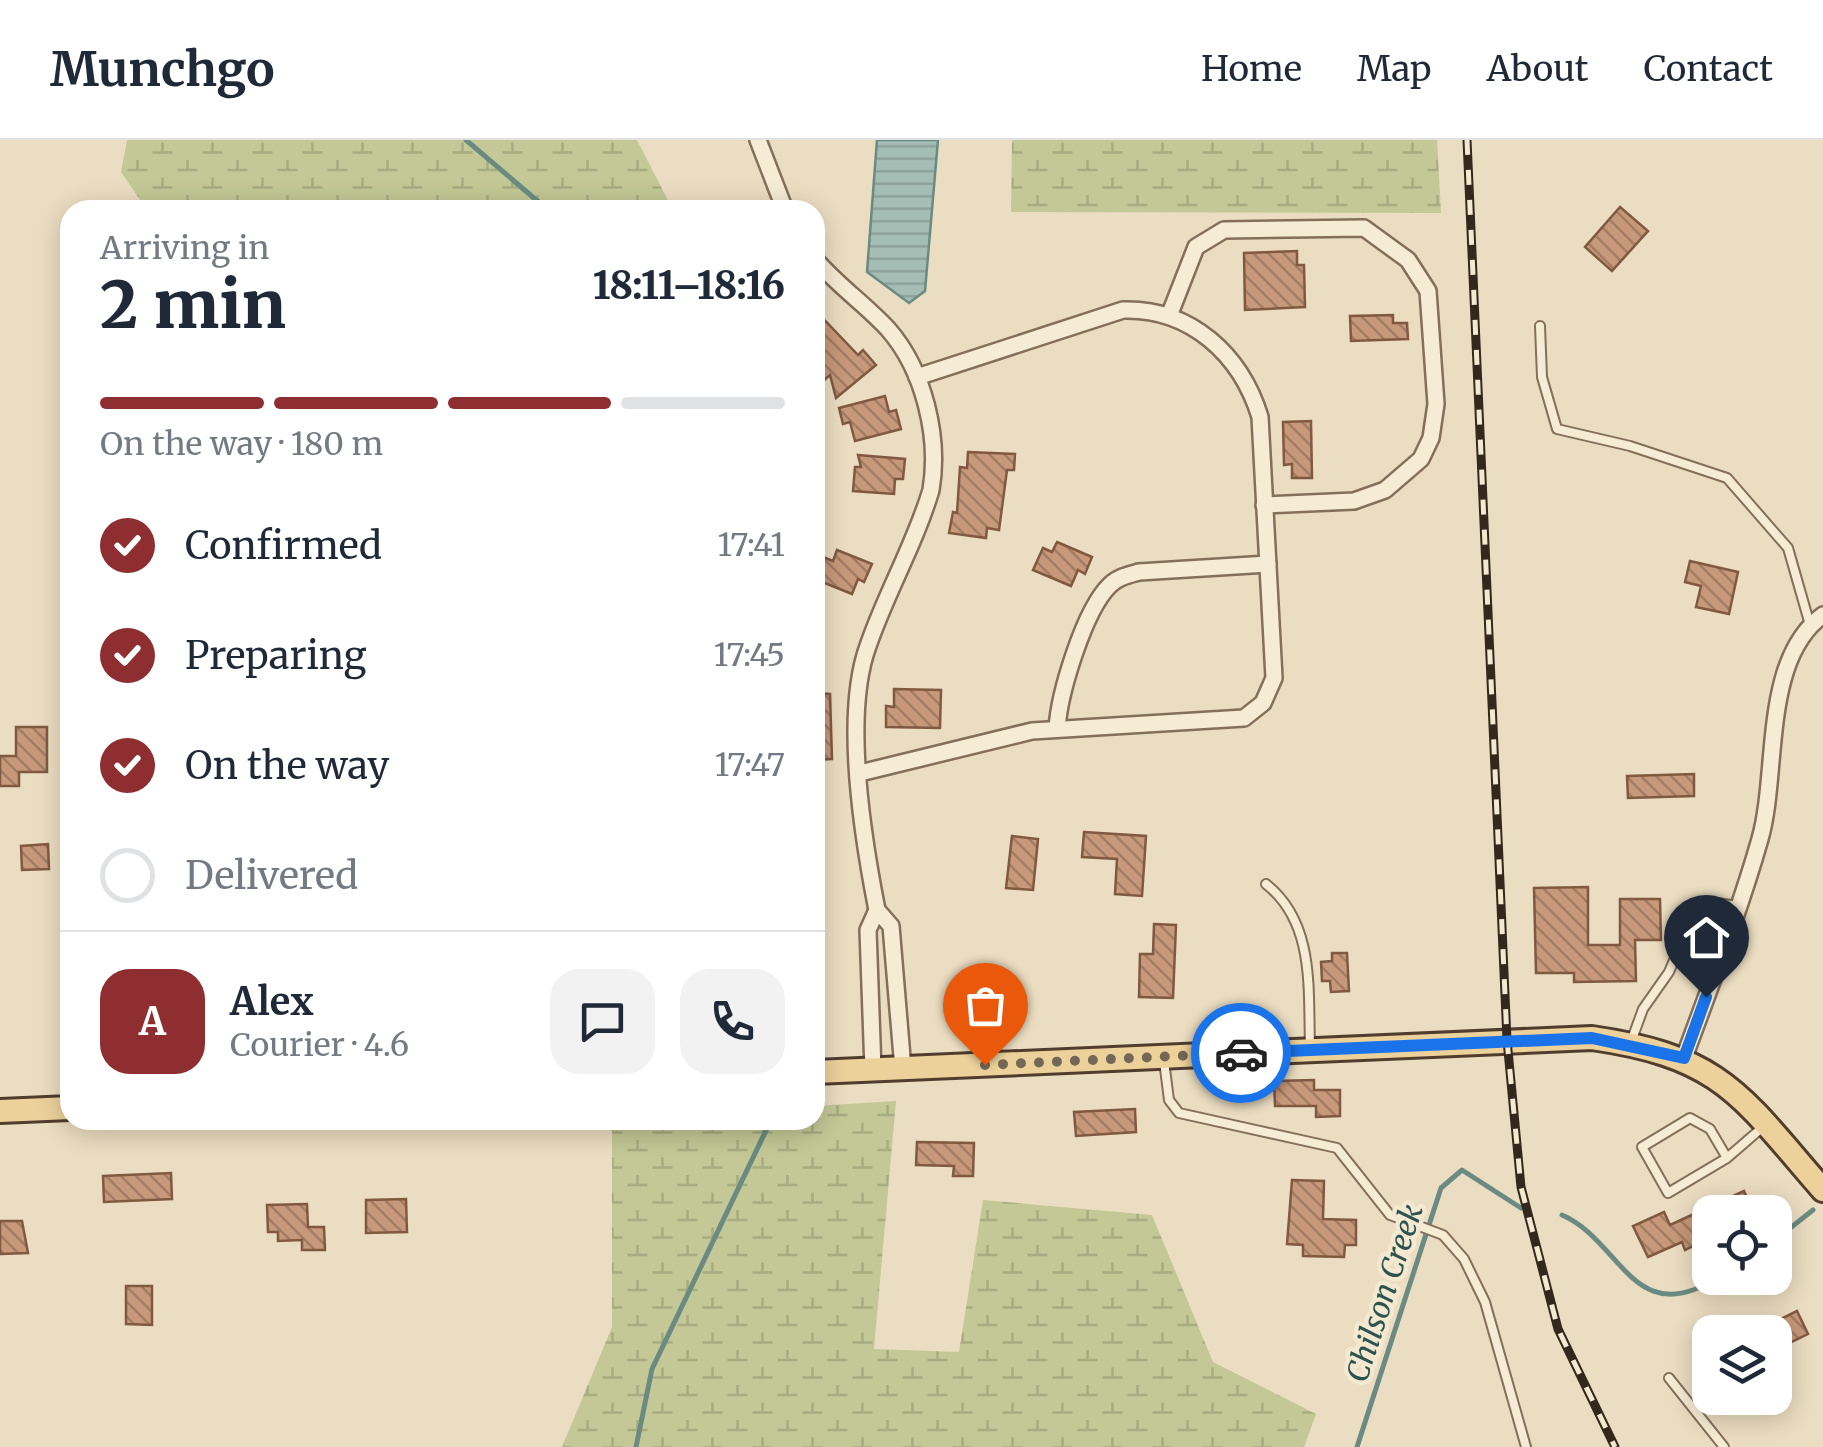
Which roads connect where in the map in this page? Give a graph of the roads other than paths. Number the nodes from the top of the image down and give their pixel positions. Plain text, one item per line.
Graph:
1 (758, 140) edge
2 (781, 200) edge
3 (825, 269) edge
4 (1169, 316) junction
5 (1540, 326) dead end
6 (916, 377) junction
7 (1264, 505) junction
8 (1268, 564) junction
9 (1816, 620) edge
10 (1057, 729) junction
11 (860, 773) junction
12 (1266, 884) dead end
13 (1737, 906) junction
14 (877, 910) junction
15 (1630, 1044) junction
16 (1310, 1050) junction
17 (1164, 1056) junction
18 (1684, 1058) junction
19 (903, 1068) junction
20 (873, 1070) junction
21 (825, 1072) edge
22 (60, 1109) edge
23 (0, 1112) edge
24 (1768, 1123) junction
25 (1727, 1158) junction
26 (1823, 1190) edge
27 (1669, 1378) dead end
28 (1526, 1447) edge
29 (1724, 1447) edge

1 - 2 street
3 - 6 street
4 - 6 street
4 - 7 street
4 - 7 street
5 - 9 lane
6 - 11 street
7 - 8 street
8 - 10 street
8 - 10 street
9 - 13 street
10 - 11 street
11 - 14 street
12 - 16 lane
13 - 15 lane
13 - 18 street
14 - 19 street
14 - 20 street
15 - 16 main road
15 - 18 main road
16 - 17 main road
17 - 19 main road
17 - 28 lane
18 - 24 main road
19 - 20 main road
20 - 21 main road
22 - 23 main road
24 - 25 lane
24 - 26 main road
25 - 25 lane
27 - 29 lane

